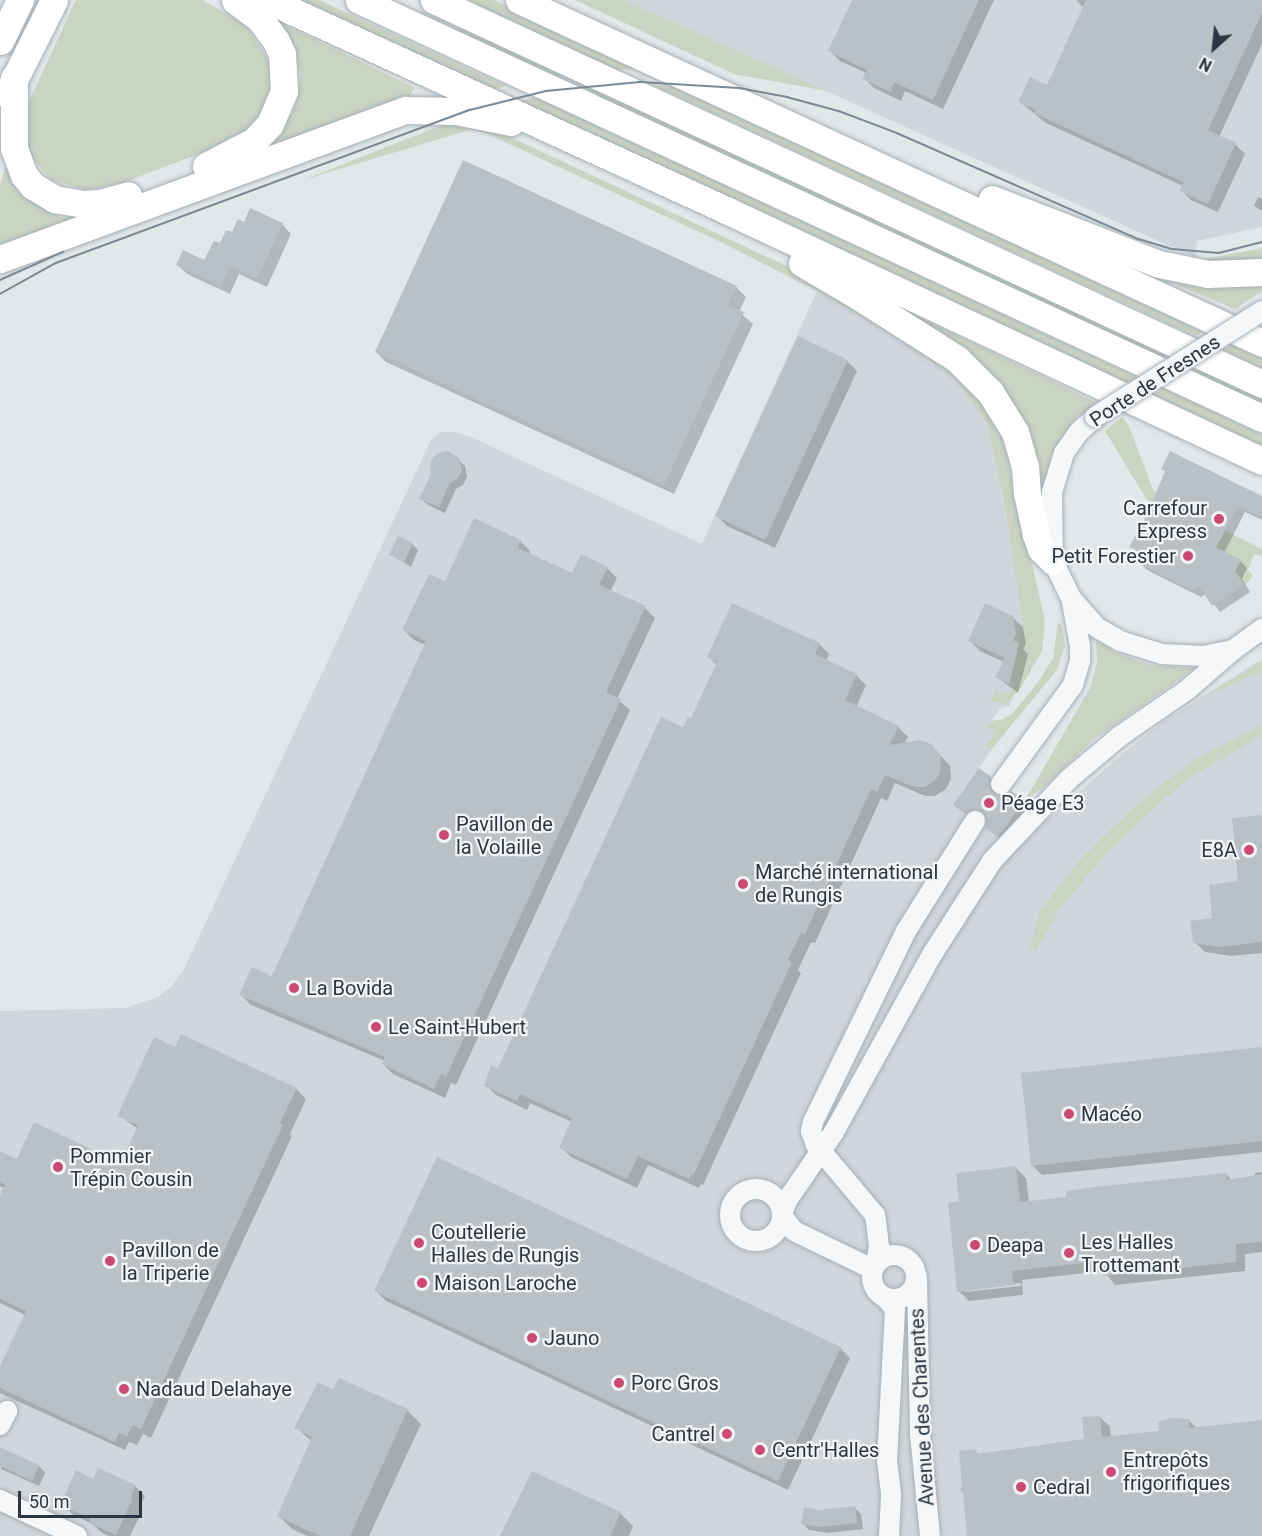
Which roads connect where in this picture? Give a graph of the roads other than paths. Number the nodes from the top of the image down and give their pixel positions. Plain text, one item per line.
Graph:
1 (20, 0) edge
2 (54, 0) edge
3 (235, 0) edge
4 (268, 0) edge
5 (359, 0) edge
6 (434, 0) edge
7 (519, 0) edge
8 (556, 0) edge
9 (0, 41) edge
10 (619, 46) junction
11 (14, 78) junction
12 (0, 109) edge
13 (539, 124) junction
14 (846, 151) junction
15 (726, 210) junction
16 (0, 260) edge
17 (1262, 272) edge
18 (1262, 311) edge
19 (1262, 343) edge
20 (1262, 384) edge
21 (1262, 418) edge
22 (1262, 461) edge
23 (1053, 561) junction
24 (1071, 598) junction
25 (1262, 629) edge
26 (1233, 650) junction
27 (1001, 784) tunnel mouth
28 (975, 821) tunnel mouth
29 (821, 1151) junction
30 (876, 1264) junction
31 (917, 1277) junction
32 (886, 1298) junction
33 (0, 1500) edge
34 (77, 1536) edge
35 (889, 1536) edge
36 (930, 1536) edge

1 - 9 highway
2 - 11 highway
3 - 11 highway
4 - 13 highway
5 - 21 highway
6 - 20 highway
7 - 10 highway
8 - 10 highway
10 - 14 highway
11 - 12 highway
13 - 15 highway
13 - 16 highway
14 - 17 highway
14 - 19 highway
15 - 22 highway
15 - 23 highway
18 - 23 street, Porte de Fresnes, bridge
23 - 24 street, Porte de Fresnes
24 - 26 street, Porte de Fresnes
24 - 27 street
25 - 26 street, Porte de Fresnes
26 - 29 street
28 - 29 street
29 - 30 street
29 - 30 street
30 - 31 street
30 - 32 street
31 - 32 street
31 - 36 street, Avenue des Charentes
32 - 35 street, Avenue des Charentes
33 - 34 street

